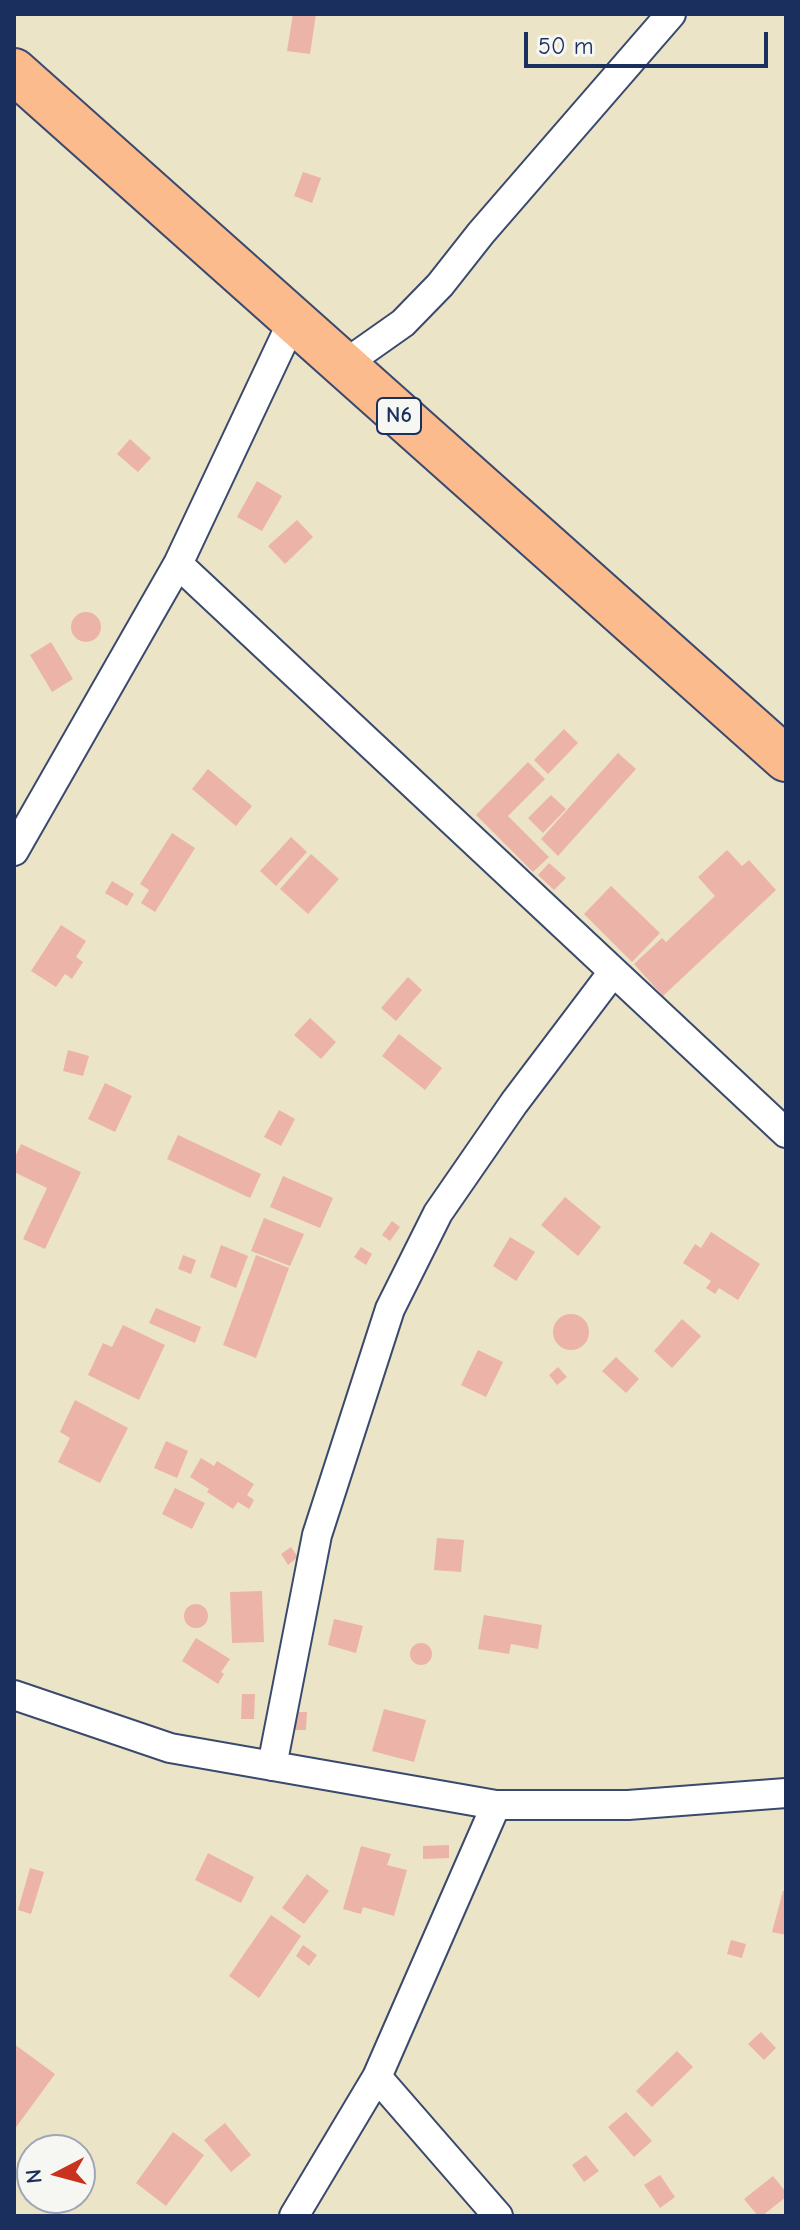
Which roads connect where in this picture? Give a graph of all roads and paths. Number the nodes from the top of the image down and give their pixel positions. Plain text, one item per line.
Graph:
1 (671, 14) edge
2 (14, 71) edge
3 (293, 320) junction
4 (342, 366) junction
5 (178, 564) junction
6 (786, 759) edge
7 (14, 851) edge
8 (613, 972) junction
9 (786, 1133) edge
10 (14, 1695) edge
11 (272, 1766) junction
12 (786, 1793) edge
13 (496, 1805) junction
14 (377, 2077) junction
15 (294, 2216) edge
16 (498, 2216) edge

1 - 4 street
2 - 3 highway, N6
3 - 4 highway, N6
3 - 5 street
4 - 6 highway, N6
5 - 7 street
5 - 8 street
8 - 9 street
8 - 11 street
10 - 11 street
11 - 13 street
12 - 13 street
13 - 14 street
14 - 15 street
14 - 16 street

